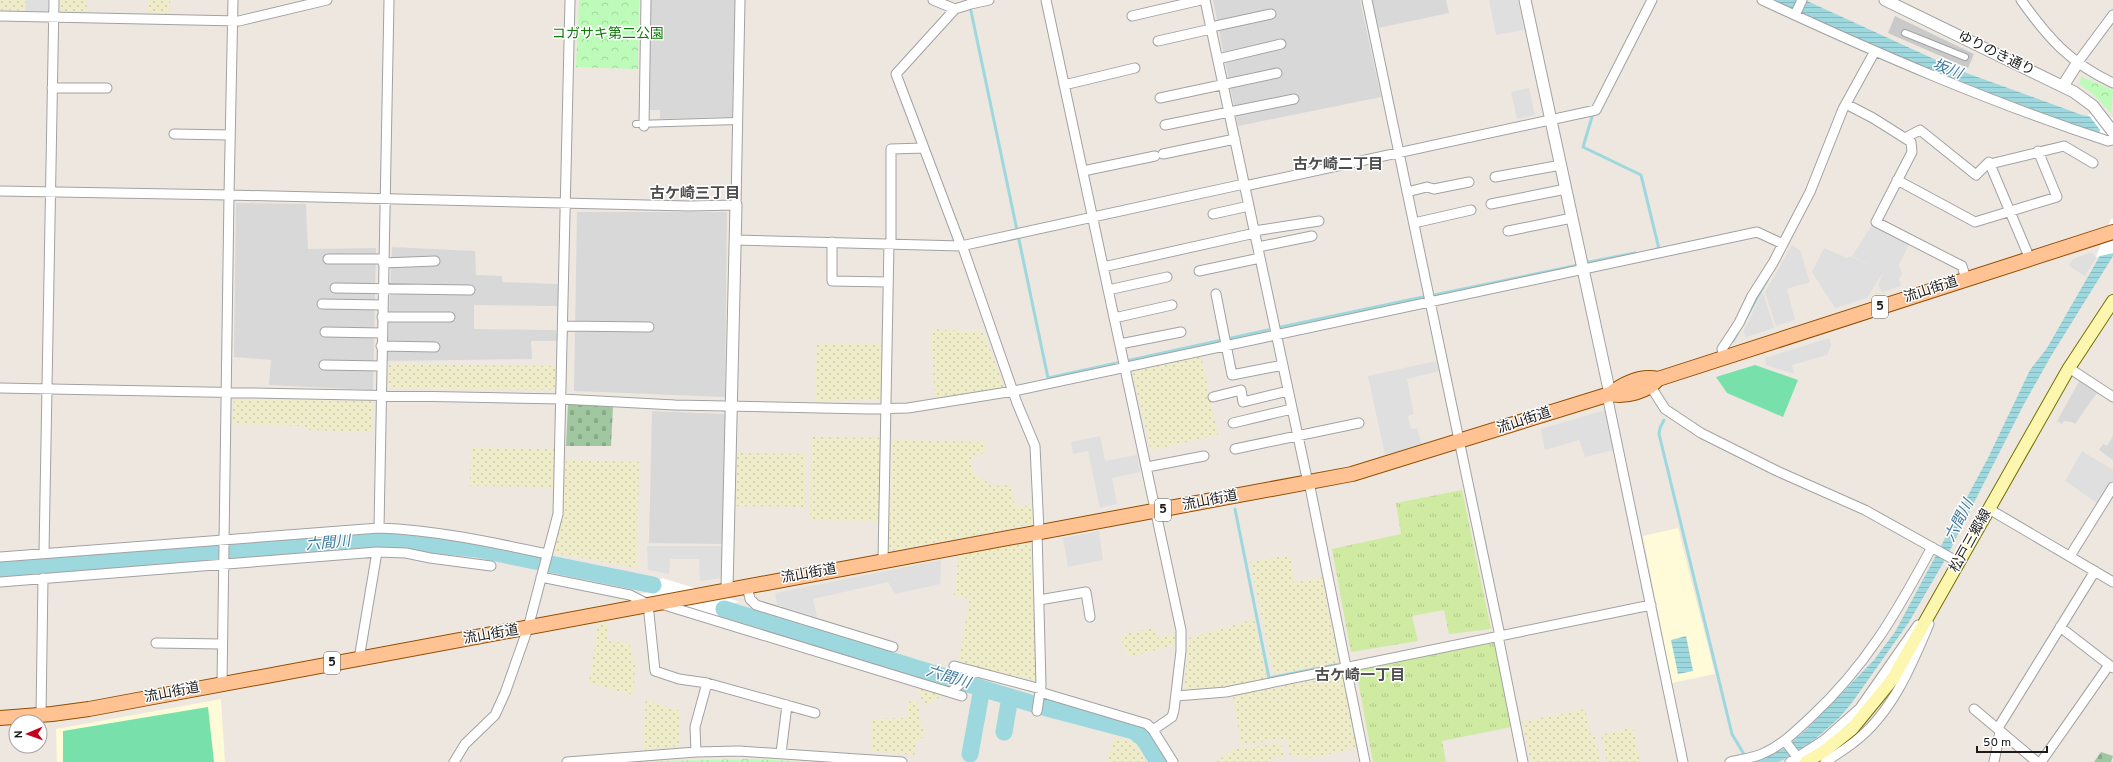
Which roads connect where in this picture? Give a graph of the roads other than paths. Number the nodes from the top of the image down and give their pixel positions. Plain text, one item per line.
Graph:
1 (54, 0) edge
2 (233, 0) edge
3 (327, 0) edge
4 (388, 0) edge
5 (570, 0) edge
6 (646, 0) edge
7 (740, 0) edge
8 (933, 0) edge
9 (989, 0) edge
10 (1046, 0) edge
11 (1201, 0) edge
12 (1206, 0) edge
13 (1367, 0) edge
14 (1525, 0) edge
15 (1652, 0) edge
16 (1762, 0) edge
17 (1802, 0) edge
18 (1885, 0) edge
19 (2021, 0) edge
20 (971, 2) edge
21 (955, 8) junction
22 (1271, 14) dead end
23 (1796, 14) junction
24 (2113, 15) edge
25 (0, 16) edge
26 (54, 16) junction
27 (1132, 16) dead end
28 (233, 21) junction
29 (1211, 28) junction
30 (1905, 33) dead end
31 (1158, 41) dead end
32 (1281, 44) dead end
33 (1875, 51) junction
34 (1964, 57) dead end
35 (1218, 59) junction
36 (2078, 62) junction
37 (1135, 68) dead end
38 (1277, 73) dead end
39 (2113, 83) edge
40 (1064, 85) junction
41 (1224, 85) junction
42 (2063, 86) junction
43 (52, 88) junction
44 (107, 88) dead end
45 (1160, 98) dead end
46 (1294, 99) dead end
47 (1846, 104) junction
48 (1229, 112) junction
49 (1551, 119) junction
50 (737, 121) junction
51 (641, 125) joint
52 (1165, 125) dead end
53 (2113, 132) edge
54 (174, 134) dead end
55 (230, 135) junction
56 (1905, 138) junction
57 (1235, 139) junction
58 (2113, 140) edge
59 (924, 148) junction
60 (2038, 151) junction
61 (1399, 152) junction
62 (2093, 163) dead end
63 (1990, 164) junction
64 (1561, 165) junction
65 (1083, 170) junction
66 (1495, 178) dead end
67 (1898, 180) junction
68 (1469, 182) dead end
69 (1245, 185) junction
70 (1566, 189) junction
71 (0, 191) edge
72 (51, 192) junction
73 (1407, 192) junction
74 (229, 195) junction
75 (384, 199) junction
76 (566, 202) junction
77 (1491, 204) dead end
78 (736, 205) junction
79 (1249, 206) junction
80 (1471, 210) dead end
81 (2011, 211) junction
82 (1213, 214) dead end
83 (1093, 216) junction
84 (1572, 218) junction
85 (1319, 221) dead end
86 (1414, 223) junction
87 (1508, 231) dead end
88 (1254, 232) junction
89 (1312, 236) dead end
90 (2110, 236) edge
91 (735, 240) junction
92 (832, 242) junction
93 (890, 243) junction
94 (1783, 244) junction
95 (961, 245) junction
96 (1258, 247) junction
97 (1260, 258) junction
98 (328, 259) dead end
99 (2030, 259) junction
100 (383, 261) junction
101 (435, 261) dead end
102 (1103, 267) junction
103 (1583, 270) junction
104 (1199, 271) dead end
105 (1167, 277) dead end
106 (1966, 279) junction
107 (888, 282) junction
108 (335, 288) dead end
109 (382, 288) junction
110 (470, 290) dead end
111 (1108, 290) junction
112 (1216, 294) dead end
113 (2113, 301) edge
114 (1431, 302) junction
115 (322, 304) dead end
116 (382, 305) junction
117 (1172, 305) dead end
118 (382, 316) junction
119 (450, 317) dead end
120 (1114, 318) junction
121 (563, 326) junction
122 (649, 327) dead end
123 (325, 332) dead end
124 (1181, 332) dead end
125 (382, 333) junction
126 (1277, 335) junction
127 (1120, 344) junction
128 (381, 346) junction
129 (1226, 346) junction
130 (435, 347) dead end
131 (1724, 358) junction
132 (324, 365) dead end
133 (1283, 365) junction
134 (381, 366) junction
135 (1125, 367) junction
136 (2069, 368) junction
137 (1654, 383) junction
138 (0, 388) edge
139 (47, 389) junction
140 (1014, 391) junction
141 (1288, 391) junction
142 (226, 392) junction
143 (380, 395) junction
144 (1609, 395) junction
145 (1213, 397) dead end
146 (2113, 397) edge
147 (561, 399) junction
148 (732, 407) junction
149 (887, 409) junction
150 (1292, 410) junction
151 (1233, 423) dead end
152 (1359, 423) dead end
153 (1297, 436) junction
154 (1460, 442) junction
155 (1235, 449) dead end
156 (1204, 456) dead end
157 (1147, 467) junction
158 (1309, 482) junction
159 (2113, 489) edge
160 (1989, 508) junction
161 (1156, 511) junction
162 (379, 528) junction
163 (1038, 532) junction
164 (223, 540) junction
165 (1932, 547) junction
166 (378, 552) junction
167 (44, 553) junction
168 (547, 554) junction
169 (2070, 556) junction
170 (0, 557) edge
171 (883, 561) junction
172 (1956, 561) junction
173 (223, 565) junction
174 (491, 566) dead end
175 (2095, 571) junction
176 (541, 577) junction
177 (43, 578) junction
178 (0, 582) edge
179 (2113, 582) edge
180 (747, 586) junction
181 (727, 589) junction
182 (1942, 594) junction
183 (1039, 600) junction
184 (652, 604) junction
185 (1651, 605) junction
186 (1090, 617) dead end
187 (2060, 627) junction
188 (528, 628) junction
189 (1499, 636) junction
190 (156, 643) dead end
191 (222, 644) junction
192 (893, 647) dead end
193 (361, 658) junction
194 (954, 666) dead end
195 (1345, 667) junction
196 (2111, 667) edge
197 (973, 672) junction
198 (707, 683) junction
199 (222, 684) junction
200 (1041, 690) junction
201 (951, 692) junction
202 (962, 696) dead end
203 (1176, 696) junction
204 (787, 705) junction
205 (1974, 709) dead end
206 (1037, 711) dead end
207 (815, 713) dead end
208 (41, 714) edge
209 (48, 714) edge
210 (1153, 730) junction
211 (1999, 730) junction
212 (1785, 741) junction
213 (696, 752) junction
214 (780, 753) junction
215 (1799, 761) edge
216 (454, 762) edge
217 (567, 762) edge
218 (902, 762) edge
219 (1173, 762) edge
220 (1365, 762) edge
221 (1522, 762) edge
222 (1683, 762) edge
223 (1730, 762) edge
224 (1825, 762) edge
225 (1994, 762) edge
226 (2037, 762) edge
227 (2041, 762) edge

1 - 26 street
2 - 28 street
3 - 28 street
4 - 75 street
5 - 76 street
6 - 51 street
7 - 50 street
8 - 21 street
9 - 20 street
10 - 40 street
11 - 27 street
12 - 29 street
13 - 61 street
14 - 49 street
15 - 49 street
16 - 23 street
17 - 23 street
18 - 42 street, ゆりのき通り
19 - 36 street
20 - 21 street
21 - 59 street
22 - 29 street
23 - 33 street
24 - 36 street
25 - 26 street
26 - 28 street
26 - 43 street
28 - 55 street
29 - 31 street
29 - 35 street
30 - 34 street
32 - 35 street
33 - 47 street
33 - 58 street
35 - 41 street
36 - 39 street
36 - 42 street
37 - 40 street
38 - 41 street
40 - 65 street
41 - 45 street
41 - 48 street
42 - 53 street, ゆりのき通り
43 - 44 street
43 - 72 street
46 - 48 street
47 - 56 street
47 - 94 street
48 - 52 street
48 - 57 street
49 - 61 street
49 - 64 street
50 - 51 street
50 - 78 street
54 - 55 street
55 - 74 street
56 - 63 street
56 - 67 street
57 - 65 street
57 - 69 street
59 - 93 street
59 - 95 street
60 - 62 street
60 - 63 street
60 - 81 street
61 - 69 street
61 - 73 street
63 - 81 street
64 - 66 street
64 - 70 street
65 - 83 street
67 - 81 street
67 - 106 street
68 - 73 street
69 - 79 street
69 - 83 street
70 - 77 street
70 - 84 street
71 - 72 street
72 - 74 street
72 - 139 street
73 - 86 street
74 - 75 street
74 - 142 street
75 - 76 street
75 - 100 street
76 - 78 street
76 - 121 street
78 - 91 street
79 - 82 street
79 - 88 street
80 - 86 street
81 - 99 street
83 - 95 street
83 - 102 street
84 - 87 street
84 - 103 street
85 - 88 street
86 - 114 street
88 - 96 street
88 - 102 street
89 - 96 street
90 - 99 main road, 流山街道 / 5
91 - 92 street
91 - 148 street
92 - 93 street
92 - 107 street
93 - 95 street
93 - 107 street
94 - 103 street
94 - 131 street
95 - 140 street
96 - 97 street
97 - 104 street
97 - 126 street
98 - 100 street
99 - 106 main road, 流山街道 / 5
100 - 101 street
100 - 109 street
102 - 111 street
103 - 114 street
103 - 144 street
105 - 111 street
106 - 131 main road, 流山街道 / 5
107 - 149 street
108 - 109 street
109 - 110 street
109 - 116 street
111 - 120 street
112 - 129 street
113 - 136 main road, 松戸三郷線
114 - 126 street
114 - 154 street
115 - 116 street
116 - 118 street
117 - 120 street
118 - 119 street
118 - 125 street
120 - 127 street
121 - 122 street
121 - 147 street
123 - 125 street
124 - 127 street
125 - 128 street
126 - 129 street
126 - 133 street
127 - 135 street
128 - 130 street
128 - 134 street
129 - 133 street
129 - 135 street
131 - 137 main road, 流山街道 / 5
132 - 134 street
133 - 141 street
134 - 143 street
135 - 140 street
135 - 157 street
136 - 146 street
136 - 160 main road, 松戸三郷線
137 - 144 main road, 流山街道 / 5
137 - 165 street
138 - 139 street
139 - 142 street
139 - 167 street
140 - 149 street
140 - 163 street
141 - 145 street
141 - 150 street
142 - 143 street
142 - 164 street
143 - 147 street
143 - 162 street
144 - 154 main road, 流山街道 / 5
144 - 185 street
147 - 148 street
147 - 168 street
148 - 149 street
148 - 181 street
149 - 171 street
150 - 151 street
150 - 153 street
152 - 153 street
153 - 155 street
153 - 158 street
154 - 158 main road, 流山街道 / 5
154 - 189 street
156 - 157 street
157 - 161 street
158 - 161 main road, 流山街道 / 5
158 - 195 street
159 - 169 street
160 - 169 street
160 - 172 main road, 松戸三郷線
161 - 163 main road, 流山街道 / 5
161 - 203 street
162 - 164 street
162 - 168 street
163 - 171 main road, 流山街道 / 5
163 - 183 street
164 - 167 street
164 - 173 street
165 - 172 street
165 - 212 street
166 - 173 street
166 - 174 street
166 - 193 street
167 - 170 street
168 - 176 street
169 - 175 street
171 - 180 main road, 流山街道 / 5
172 - 182 main road, 松戸三郷線
173 - 177 street
173 - 191 street
175 - 179 street
175 - 187 street
176 - 184 street
176 - 188 street
177 - 178 street
177 - 208 street
180 - 181 main road, 流山街道 / 5
180 - 192 street
181 - 184 main road, 流山街道 / 5
182 - 215 street
182 - 215 main road, 松戸三郷線
182 - 224 street
183 - 186 street
183 - 200 street
184 - 188 main road, 流山街道 / 5
184 - 198 street
184 - 201 street
185 - 189 street
185 - 222 street
187 - 196 street
187 - 211 street
188 - 193 main road, 流山街道 / 5
188 - 216 street
189 - 195 street
189 - 221 street
190 - 191 street
191 - 199 street
193 - 199 main road, 流山街道 / 5
194 - 197 street
195 - 203 street
195 - 220 street
196 - 227 street
197 - 200 street
197 - 201 street
198 - 204 street
198 - 213 street
199 - 209 main road, 流山街道 / 5
200 - 206 street
200 - 210 street
201 - 202 street
203 - 210 street
204 - 207 street
204 - 214 street
205 - 211 street
210 - 219 street
211 - 225 street
211 - 226 street
212 - 215 street
212 - 223 street
213 - 214 street
213 - 217 street
214 - 218 street

